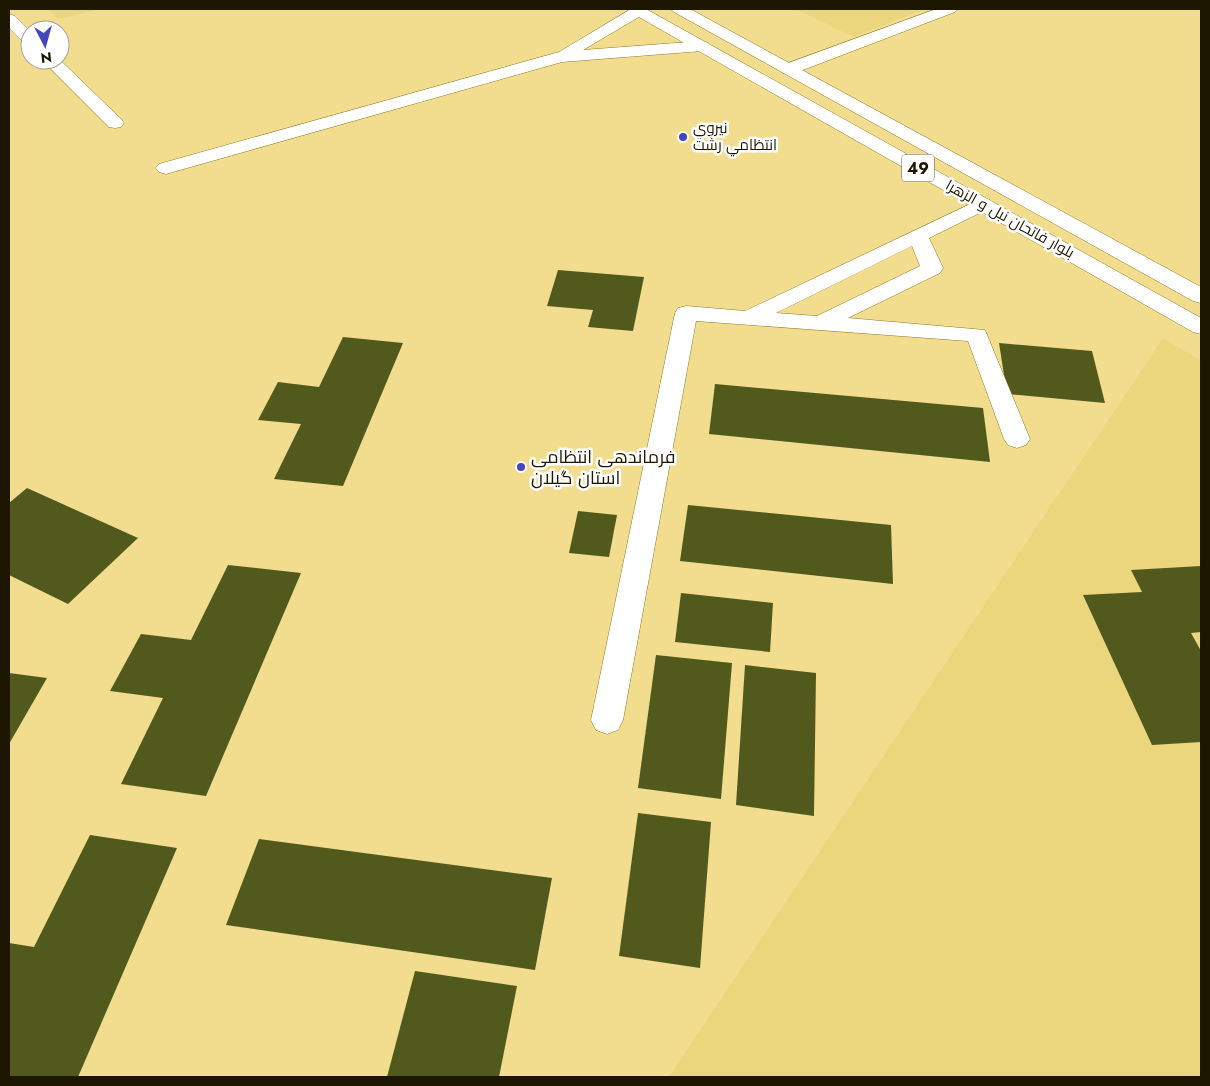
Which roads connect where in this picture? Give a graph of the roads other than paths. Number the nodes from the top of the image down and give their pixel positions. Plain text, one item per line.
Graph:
1 (679, 9) edge
2 (950, 9) edge
3 (637, 10) edge
4 (9, 19) edge
5 (20, 30) edge
6 (702, 46) junction
7 (561, 56) junction
8 (788, 69) junction
9 (60, 70) edge
10 (115, 124) dead end
11 (166, 168) dead end
12 (983, 204) junction
13 (918, 236) junction
14 (1201, 296) edge
15 (748, 318) junction
16 (821, 323) junction
17 (1201, 327) edge
18 (1017, 440) dead end
19 (607, 720) dead end

1 - 8 main road, بلوار فاتحان نبل و الزهرا / 49
2 - 8 main road
3 - 6 main road, بلوار فاتحان نبل و الزهرا / 49
3 - 7 main road
4 - 5 main road
6 - 7 main road
6 - 12 main road, بلوار فاتحان نبل و الزهرا / 49
7 - 11 main road
8 - 14 main road, بلوار فاتحان نبل و الزهرا / 49
9 - 10 main road
12 - 13 main road
12 - 17 main road, بلوار فاتحان نبل و الزهرا / 49
13 - 15 main road
13 - 16 main road
15 - 16 main road
15 - 19 main road
16 - 18 main road

